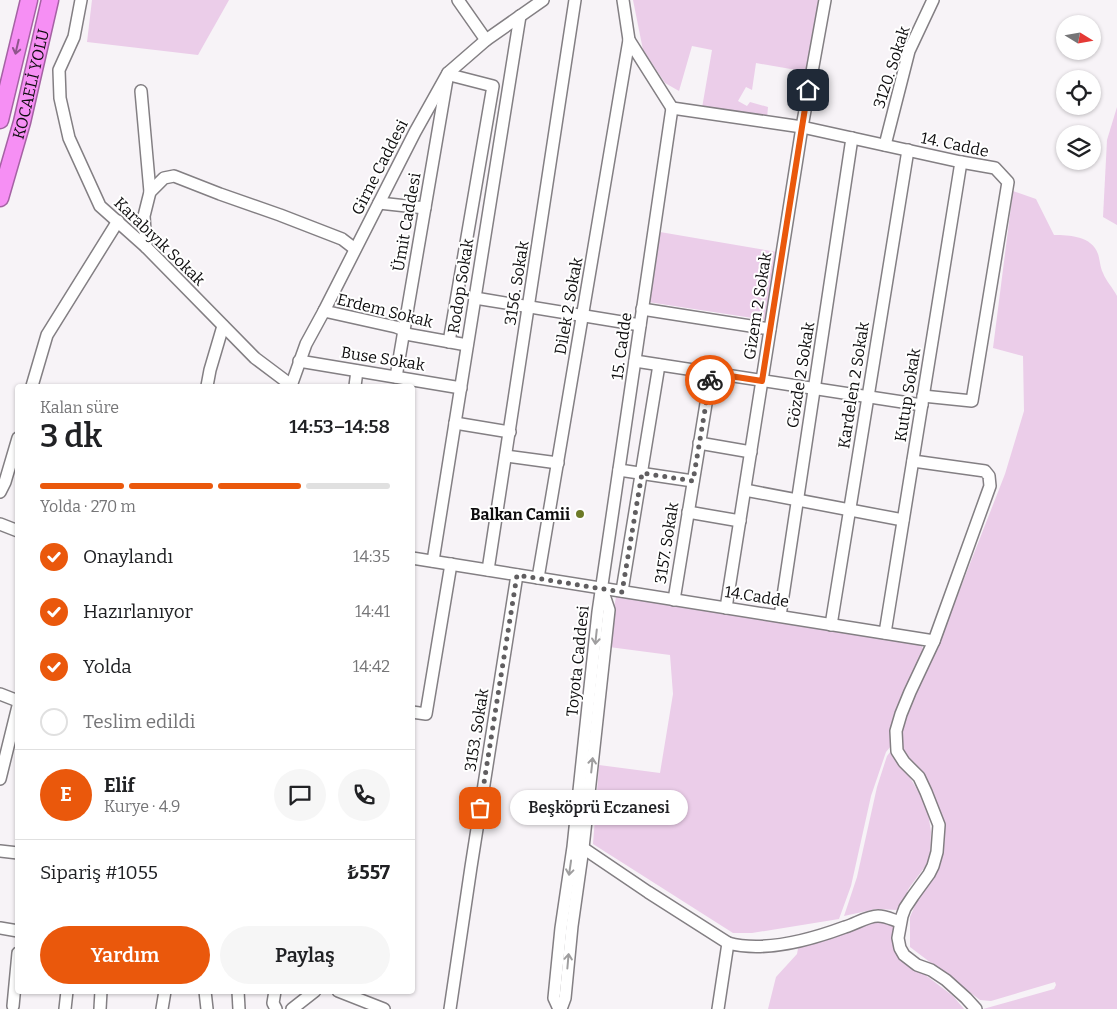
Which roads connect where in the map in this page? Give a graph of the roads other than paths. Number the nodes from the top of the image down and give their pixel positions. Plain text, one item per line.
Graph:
1 (29, 0) edge
2 (50, 0) edge
3 (81, 0) edge
4 (458, 0) edge
5 (543, 0) edge
6 (576, 0) edge
7 (623, 0) edge
8 (825, 0) edge
9 (933, 0) edge
10 (467, 5) edge
11 (520, 16) junction
12 (486, 40) junction
13 (629, 40) junction
14 (448, 73) junction
15 (141, 91) dead end
16 (672, 108) junction
17 (0, 120) edge
18 (802, 127) junction
19 (852, 138) junction
20 (884, 145) junction
21 (908, 150) junction
22 (961, 162) junction
23 (150, 192) junction
24 (0, 198) edge
25 (379, 203) junction
26 (424, 208) junction
27 (118, 221) junction
28 (146, 247) junction
29 (355, 249) junction
30 (475, 298) junction
31 (529, 306) junction
32 (642, 309) junction
33 (324, 311) junction
34 (583, 316) junction
35 (640, 325) junction
36 (224, 326) junction
37 (770, 329) junction
38 (404, 330) junction
39 (449, 342) junction
40 (467, 345) junction
41 (299, 361) junction
42 (635, 361) junction
43 (659, 365) junction
44 (357, 370) junction
45 (711, 373) junction
46 (396, 377) junction
47 (762, 381) junction
48 (409, 383) edge
49 (33, 384) edge
50 (207, 384) edge
51 (288, 384) edge
52 (292, 384) edge
53 (354, 384) edge
54 (461, 388) junction
55 (814, 388) junction
56 (868, 397) junction
57 (923, 400) junction
58 (455, 423) junction
59 (510, 432) junction
60 (699, 443) junction
61 (15, 448) edge
62 (751, 452) junction
63 (506, 456) junction
64 (913, 462) junction
65 (558, 463) junction
66 (619, 470) junction
67 (642, 473) junction
68 (693, 481) junction
69 (745, 490) junction
70 (0, 492) edge
71 (797, 500) junction
72 (849, 510) junction
73 (688, 512) junction
74 (903, 520) junction
75 (740, 521) junction
76 (0, 524) edge
77 (15, 530) edge
78 (415, 559) edge
79 (433, 562) junction
80 (451, 564) junction
81 (488, 570) junction
82 (517, 575) junction
83 (538, 578) junction
84 (602, 588) junction
85 (622, 592) junction
86 (674, 600) junction
87 (726, 608) junction
88 (780, 616) junction
89 (830, 625) junction
90 (885, 633) junction
91 (934, 641) junction
92 (0, 694) edge
93 (15, 700) edge
94 (415, 712) edge
95 (15, 718) edge
96 (0, 779) edge
97 (578, 847) junction
98 (0, 851) edge
99 (15, 853) edge
100 (900, 922) junction
101 (0, 928) edge
102 (15, 930) edge
103 (728, 943) junction
104 (15, 985) edge
105 (67, 994) edge
106 (101, 994) edge
107 (164, 994) edge
108 (205, 994) edge
109 (238, 994) edge
110 (274, 994) edge
111 (311, 994) edge
112 (346, 994) edge
113 (13, 1006) dead end
114 (65, 1009) edge
115 (100, 1009) edge
116 (162, 1009) edge
117 (207, 1009) edge
118 (239, 1009) edge
119 (276, 1009) edge
120 (292, 1009) edge
121 (384, 1009) edge
122 (450, 1009) edge
123 (560, 1009) edge
124 (718, 1009) edge
125 (976, 1009) edge

1 -> 17 highway
2 - 24 highway, KOCAELİ YOLU
3 - 27 street, Karabıyık Sokak
4 - 10 street
5 - 11 street, Girne Caddesi
6 - 31 street, 3156. Sokak
7 - 13 street
8 - 18 street, Gizem 2 Sokak
9 - 20 street, 3120. Sokak
10 - 12 street
11 - 12 street, Girne Caddesi
11 - 30 street, Rodop Sokak
12 - 14 street, Girne Caddesi
13 - 16 street
13 - 34 street, Dilek 2 Sokak
14 - 25 street, Girne Caddesi
14 - 26 street, Ümit Caddesi
14 - 39 street
15 - 23 street
16 - 18 street, 14. Cadde
16 - 32 street, 15. Cadde
18 - 19 street, 14. Cadde
18 - 37 street, Gizem 2 Sokak
19 - 20 street, 14. Cadde
19 - 55 street, Gözde 2 Sokak
20 - 21 street, 14. Cadde
21 - 22 street, 14. Cadde
21 - 56 street, Kardelen 2 Sokak
22 - 57 street, Kutup Sokak
22 - 57 street, 14. Cadde
23 - 28 street
23 - 29 street
25 - 26 street
25 - 29 street, Girne Caddesi
26 - 38 street, Ümit Caddesi
27 - 28 street, Karabıyık Sokak
27 - 49 street
28 - 36 street, Karabıyık Sokak
29 - 33 street, Girne Caddesi
30 - 31 street
30 - 40 street, Rodop Sokak
31 - 34 street
31 - 59 street, 3156. Sokak
32 - 35 street, 15. Cadde
32 - 37 street
33 - 38 street, Erdem Sokak
33 - 41 street, Girne Caddesi
34 - 35 street
34 - 65 street, Dilek 2 Sokak
35 - 42 street, 15. Cadde
36 - 50 street
36 - 51 street, Karabıyık Sokak
37 - 47 street, Gizem 2 Sokak
38 - 39 street, Erdem Sokak
38 - 46 street, Ümit Caddesi
39 - 40 street, Erdem Sokak
40 - 54 street, Rodop Sokak
41 - 44 street, Buse Sokak
41 - 52 street, Girne Caddesi
42 - 43 street
42 - 66 street, 15. Cadde
43 - 45 street
43 - 67 street
44 - 46 street, Buse Sokak
44 - 53 street
45 - 47 street
45 - 60 street, 3157. Sokak
46 - 48 street, Buse Sokak
47 - 55 street
47 - 62 street, Gizem 2 Sokak
48 - 54 street, Buse Sokak
54 - 58 street, Rodop Sokak
55 - 56 street
55 - 71 street, Gözde 2 Sokak
56 - 57 street
56 - 72 street, Kardelen 2 Sokak
57 - 64 street, Kutup Sokak
58 - 59 street
58 - 79 street, Rodop Sokak
59 - 63 street, 3156. Sokak
60 - 62 street
60 - 68 street, 3157. Sokak
61 - 70 street
62 - 69 street, Gizem 2 Sokak
63 - 65 street
63 - 81 street, 3156. Sokak
64 - 74 street, Kutup Sokak
64 - 91 street
65 - 83 street, Dilek 2 Sokak
66 - 67 street
66 - 84 street, 15. Cadde
67 - 68 street
67 - 85 street
68 - 73 street, 3157. Sokak
69 - 71 street
69 - 75 street, Gizem 2 Sokak
71 - 72 street
71 - 88 street, Gözde 2 Sokak
72 - 74 street
72 - 89 street, Kardelen 2 Sokak
73 - 75 street
73 - 86 street, 3157. Sokak
74 - 90 street, Kutup Sokak
75 - 87 street, Gizem 2 Sokak
76 - 77 street
78 - 79 street, 14.Cadde
79 - 80 street, 14.Cadde
80 - 81 street, 14.Cadde
80 - 94 street
81 - 82 street, 14.Cadde
82 - 83 street, 14.Cadde
82 - 122 street, 3153. Sokak
83 - 84 street, 14.Cadde
84 - 85 street, 14.Cadde
84 - 97 street, Toyota Caddesi
85 - 86 street, 14.Cadde
86 - 87 street, 14.Cadde
87 - 88 street, 14.Cadde
88 - 89 street, 14.Cadde
89 - 90 street, 14.Cadde
90 - 91 street, 14.Cadde
91 - 100 street
92 - 93 street
95 - 96 street
97 - 103 street
97 - 123 street, Toyota Caddesi
98 - 99 street
100 - 103 street
100 - 125 street
101 - 102 street
103 - 124 street
104 - 113 street
105 - 114 street
106 - 115 street
107 - 116 street
108 - 117 street
109 - 118 street
110 - 119 street
111 - 120 street
112 - 121 street

